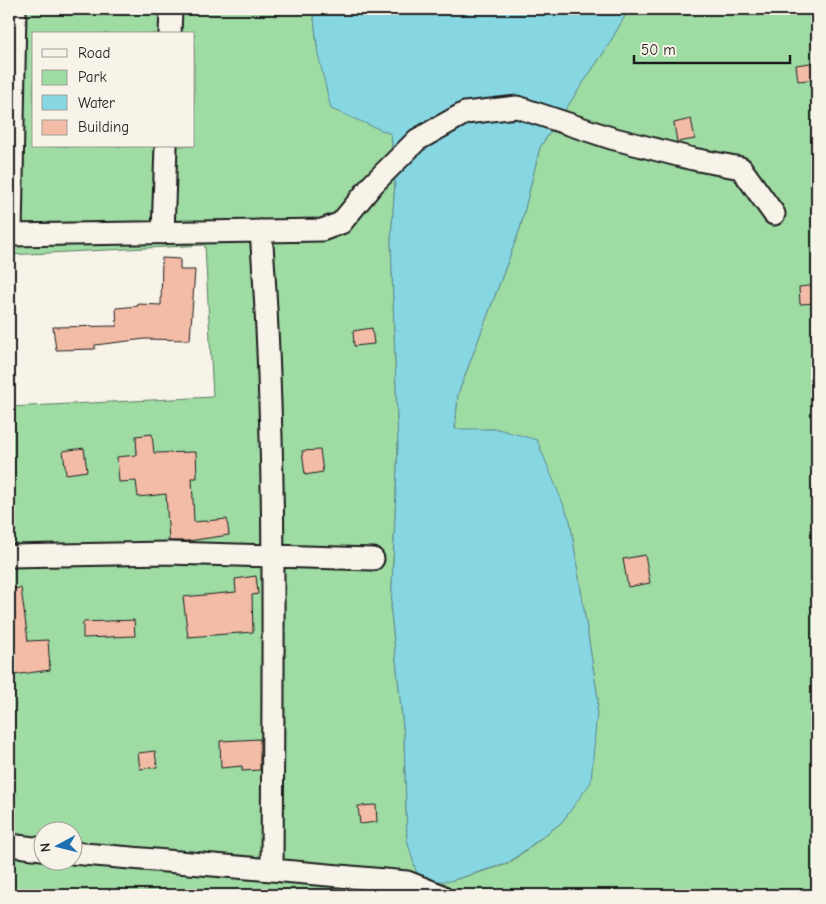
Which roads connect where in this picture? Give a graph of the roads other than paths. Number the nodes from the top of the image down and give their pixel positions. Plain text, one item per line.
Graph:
1 (15, 9) edge
2 (171, 9) edge
3 (170, 32) edge
4 (166, 148) edge
5 (774, 214) dead end
6 (261, 231) junction
7 (163, 233) junction
8 (10, 235) edge
9 (9, 556) edge
10 (273, 556) junction
11 (373, 559) dead end
12 (9, 845) edge
13 (32, 848) edge
14 (82, 854) edge
15 (272, 870) junction
16 (440, 895) edge

1 - 8 street
2 - 3 street
4 - 7 street
5 - 6 street
6 - 7 street
6 - 10 street
7 - 8 street
9 - 10 street
10 - 11 street
10 - 15 street
12 - 13 street
14 - 15 street
15 - 16 street

